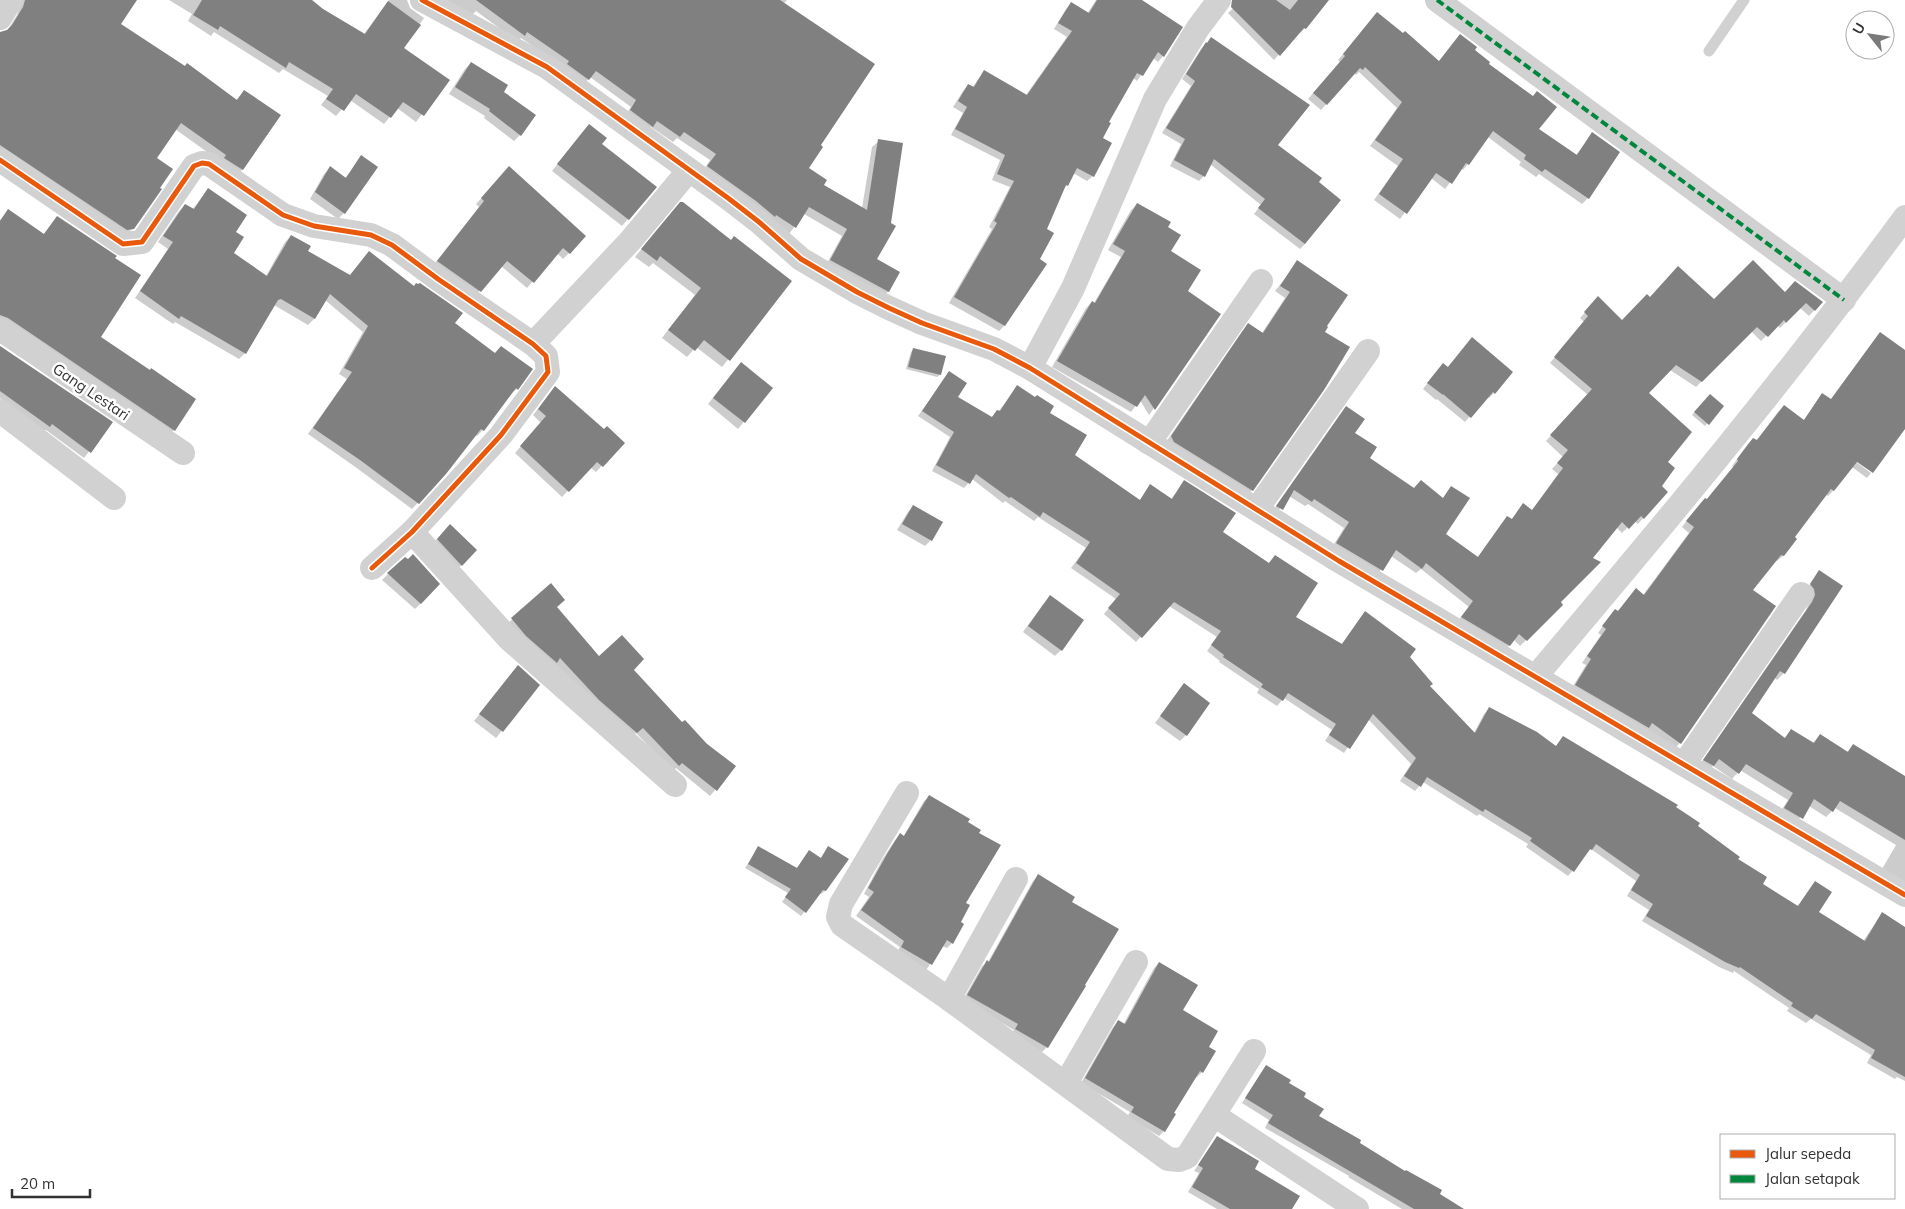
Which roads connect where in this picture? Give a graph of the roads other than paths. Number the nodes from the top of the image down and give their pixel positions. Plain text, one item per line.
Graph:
1 (11, 0) edge
2 (422, 0) edge
3 (1219, 0) edge
4 (1437, 0) edge
5 (1744, 0) edge
6 (0, 18) edge
7 (1709, 51) dead end
8 (0, 160) edge
9 (689, 170) junction
10 (1905, 217) edge
11 (1261, 281) dead end
12 (1844, 300) junction
13 (0, 330) edge
14 (533, 344) junction
15 (1368, 351) dead end
16 (1030, 368) junction
17 (0, 411) edge
18 (1149, 443) junction
19 (183, 453) dead end
20 (114, 498) dead end
21 (1257, 509) junction
22 (412, 532) junction
23 (372, 568) dead end
24 (1801, 594) dead end
25 (1536, 676) junction
26 (1684, 764) junction
27 (675, 785) dead end
28 (907, 793) dead end
29 (1016, 879) dead end
30 (1905, 895) edge
31 (1136, 962) dead end
32 (949, 999) junction
33 (1254, 1051) dead end
34 (1066, 1083) junction
35 (1214, 1115) junction
36 (1357, 1209) edge

1 - 6 street
2 - 9 street
3 - 16 street
4 - 12 street
5 - 7 lane
8 - 14 street
9 - 14 street
9 - 16 street
10 - 12 street
11 - 18 street
12 - 25 street
13 - 19 street, Gang Lestari
14 - 22 street
15 - 21 street
16 - 18 street
17 - 20 street
18 - 21 street
21 - 25 street
22 - 23 street
22 - 27 street
24 - 26 street
25 - 26 street
26 - 30 street
28 - 32 street
29 - 32 street
31 - 34 street
32 - 34 street
33 - 35 street
34 - 35 street
35 - 36 street

